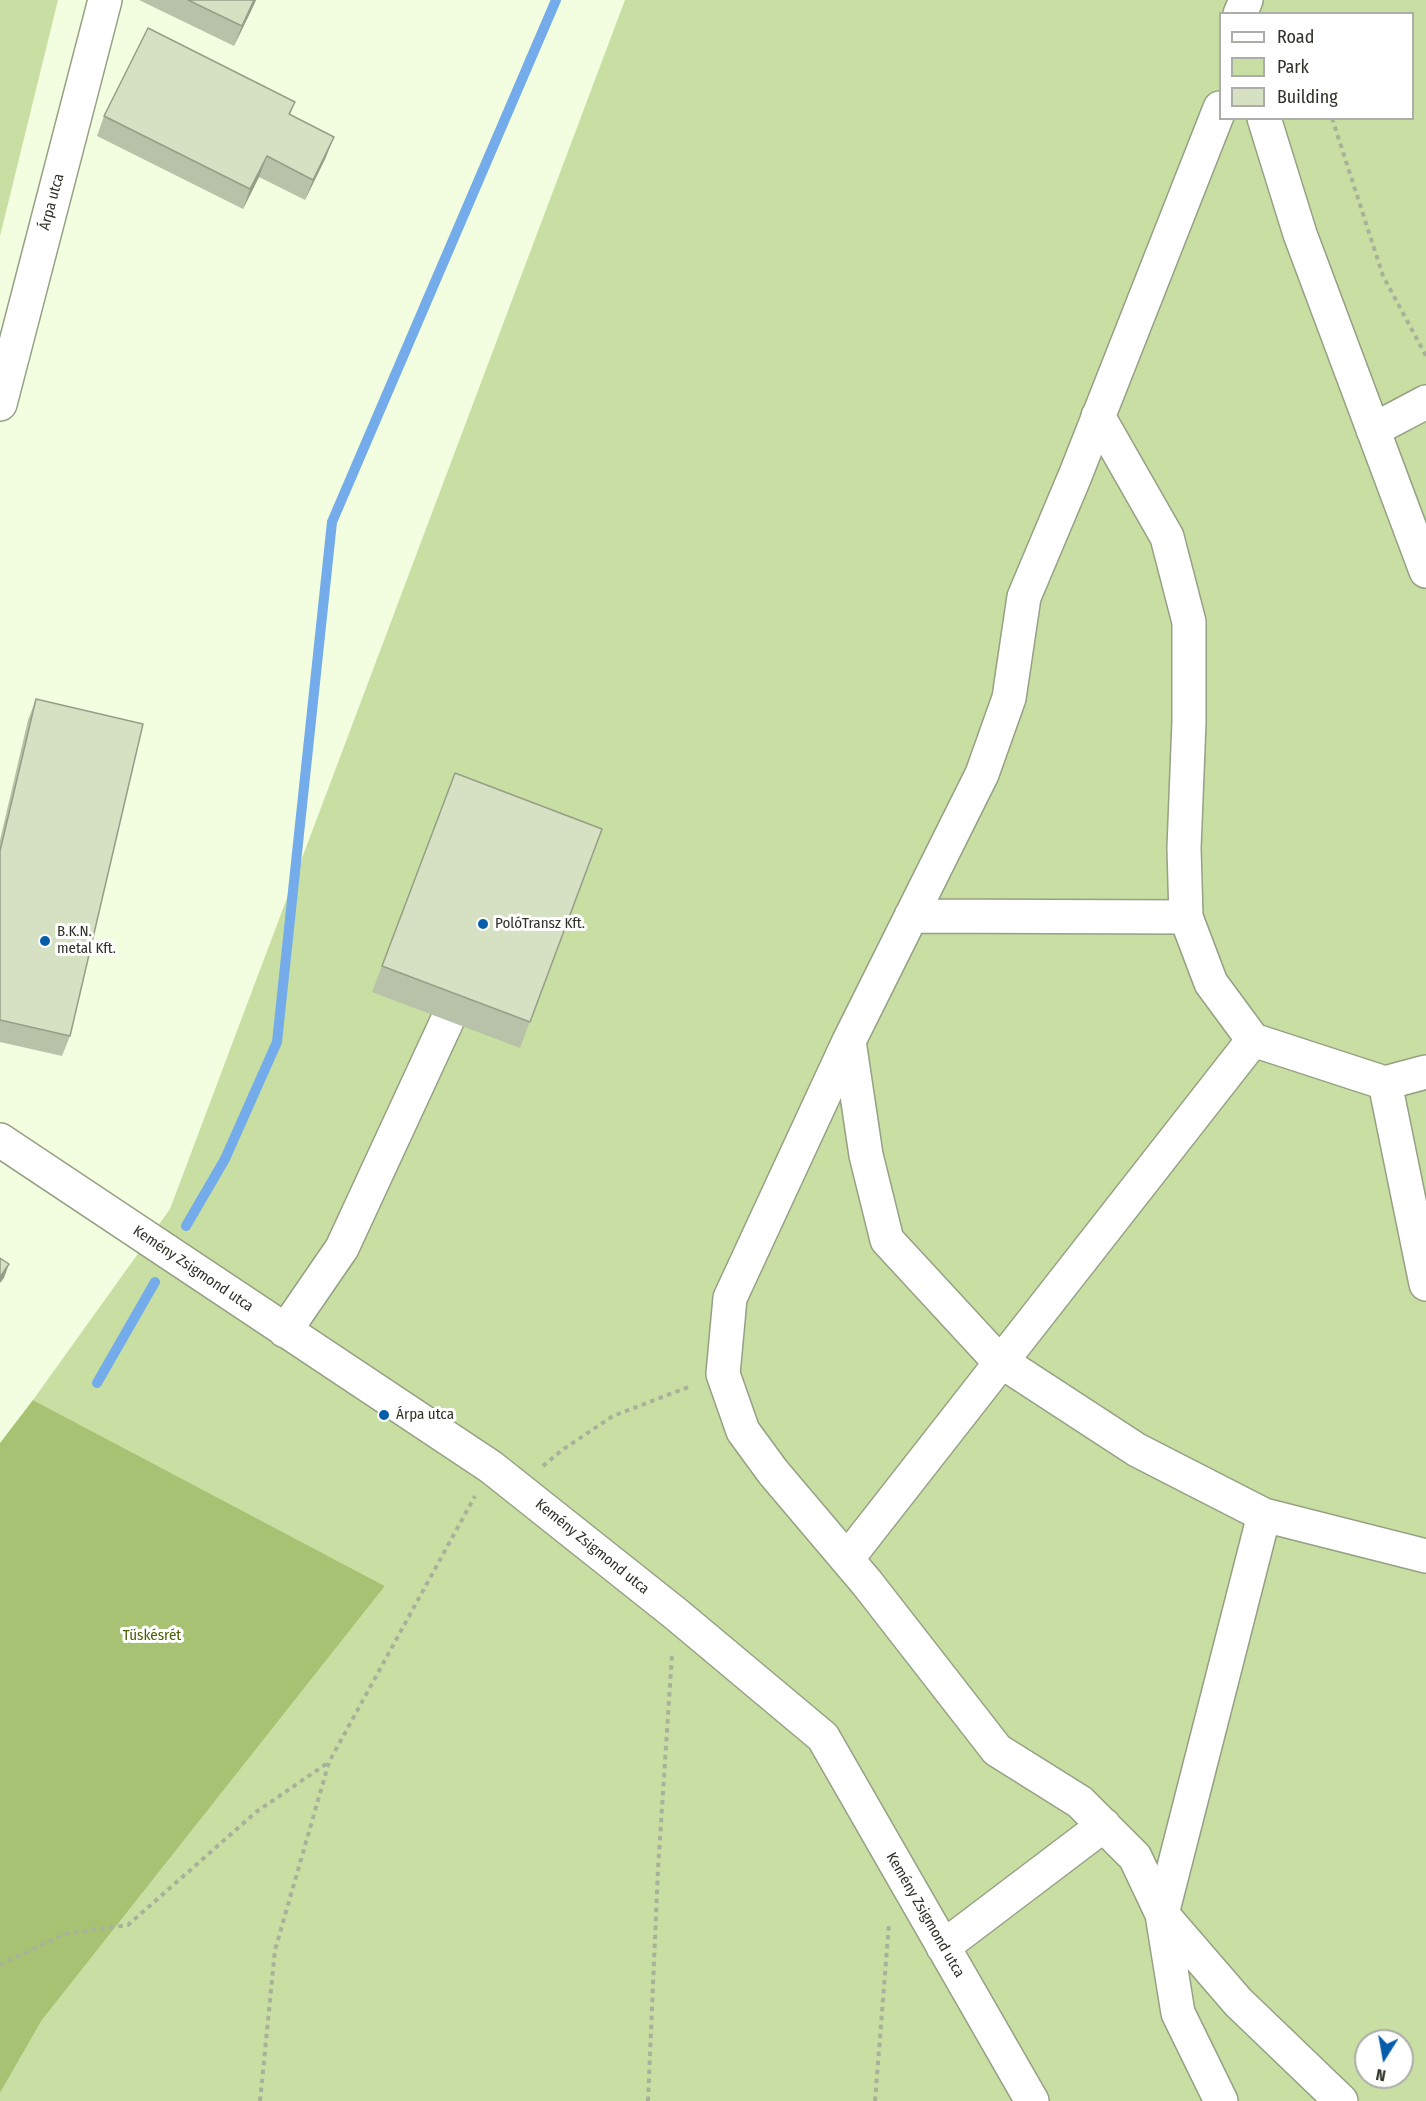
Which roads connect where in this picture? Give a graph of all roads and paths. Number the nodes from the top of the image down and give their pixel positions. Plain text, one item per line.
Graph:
1 (105, 0) edge
2 (1219, 113) edge
3 (1265, 120) edge
4 (1333, 120) edge
5 (1426, 356) edge
6 (1426, 402) edge
7 (0, 404) edge
8 (1098, 416) junction
9 (1373, 430) junction
10 (1426, 571) edge
11 (912, 916) junction
12 (1186, 917) junction
13 (447, 1021) edge
14 (1253, 1040) junction
15 (849, 1041) junction
16 (1426, 1072) edge
17 (1385, 1083) junction
18 (0, 1140) edge
19 (1426, 1284) edge
20 (285, 1330) junction
21 (1001, 1361) junction
22 (723, 1374) junction
23 (491, 1467) junction
24 (518, 1488) junction
25 (1264, 1515) junction
26 (1426, 1556) edge
27 (847, 1558) junction
28 (676, 1614) junction
29 (329, 1762) junction
30 (1104, 1825) junction
31 (903, 1877) junction
32 (1162, 1914) junction
33 (943, 1947) junction
34 (0, 1965) edge
35 (260, 2101) edge
36 (648, 2101) edge
37 (875, 2101) edge
38 (1032, 2101) edge
39 (1221, 2101) edge
40 (1341, 2101) edge

1 - 7 street, Árpa utca
2 - 8 street
3 - 9 street
4 - 5 path
6 - 9 street
8 - 11 street
8 - 12 street
9 - 10 street
11 - 12 street
11 - 15 street
12 - 14 street
13 - 20 street
14 - 17 street
14 - 21 street
15 - 21 street
15 - 22 street
16 - 17 street
17 - 19 street
18 - 20 street, Kemény Zsigmond utca
20 - 23 street, Kemény Zsigmond utca
21 - 25 street
21 - 27 street
22 - 24 path
22 - 27 street
23 - 24 street, Kemény Zsigmond utca
23 - 29 path
24 - 28 street, Kemény Zsigmond utca
25 - 26 street
25 - 32 street
27 - 30 street
28 - 31 street, Kemény Zsigmond utca
28 - 36 path
29 - 34 path
29 - 35 path
30 - 32 street
30 - 33 street
31 - 33 street, Kemény Zsigmond utca
31 - 37 path
32 - 39 street
32 - 40 street
33 - 38 street, Kemény Zsigmond utca

